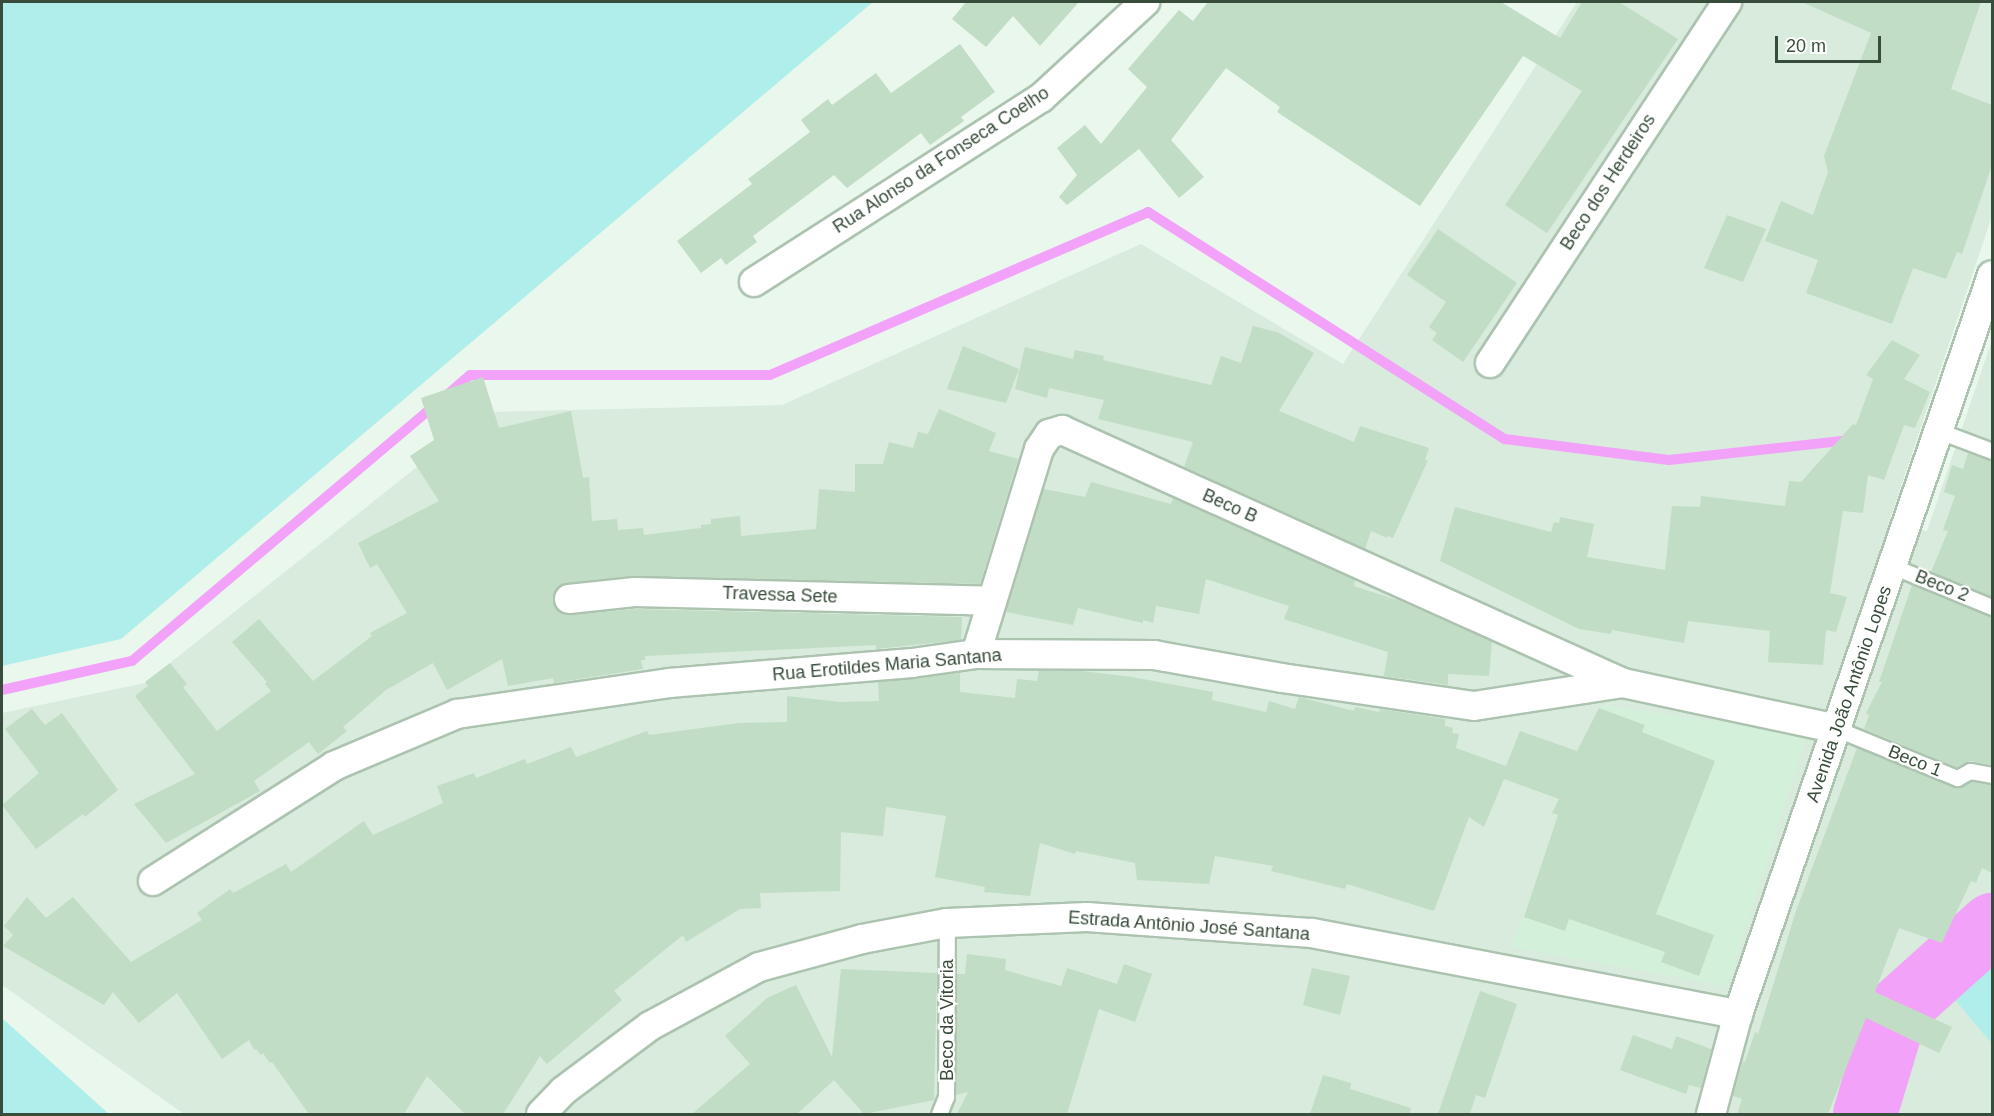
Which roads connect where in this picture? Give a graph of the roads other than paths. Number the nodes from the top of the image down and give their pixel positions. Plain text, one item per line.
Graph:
1 (1145, 2) edge
2 (1727, 2) edge
3 (1992, 275) edge
4 (754, 282) dead end
5 (1490, 363) dead end
6 (1939, 430) junction
7 (1992, 451) edge
8 (1892, 566) junction
9 (569, 599) dead end
10 (992, 601) junction
11 (1992, 607) edge
12 (976, 654) junction
13 (1623, 682) junction
14 (1837, 729) junction
15 (1992, 775) edge
16 (153, 881) dead end
17 (947, 923) junction
18 (1738, 1014) junction
19 (541, 1114) edge
20 (939, 1114) edge
21 (1711, 1114) edge

1 - 4 street, Rua Alonso da Fonseca Coelho
2 - 5 street, Beco dos Herdeiros
3 - 6 street, Avenida João Antônio Lopes
6 - 7 lane
6 - 8 street, Avenida João Antônio Lopes
8 - 11 lane, Beco 2
8 - 14 street, Avenida João Antônio Lopes
9 - 10 street, Travessa Sete
10 - 12 street, Beco B
10 - 13 street, Beco B
12 - 13 street, Rua Erotildes Maria Santana
12 - 16 street, Rua Erotildes Maria Santana
13 - 14 street, Rua Erotildes Maria Santana
14 - 15 lane, Beco 1
14 - 18 street, Avenida João Antônio Lopes
17 - 18 street, Estrada Antônio José Santana
17 - 19 street, Estrada Antônio José Santana
17 - 20 lane, Beco da Vitoria
18 - 21 street, Avenida João Antônio Lopes

